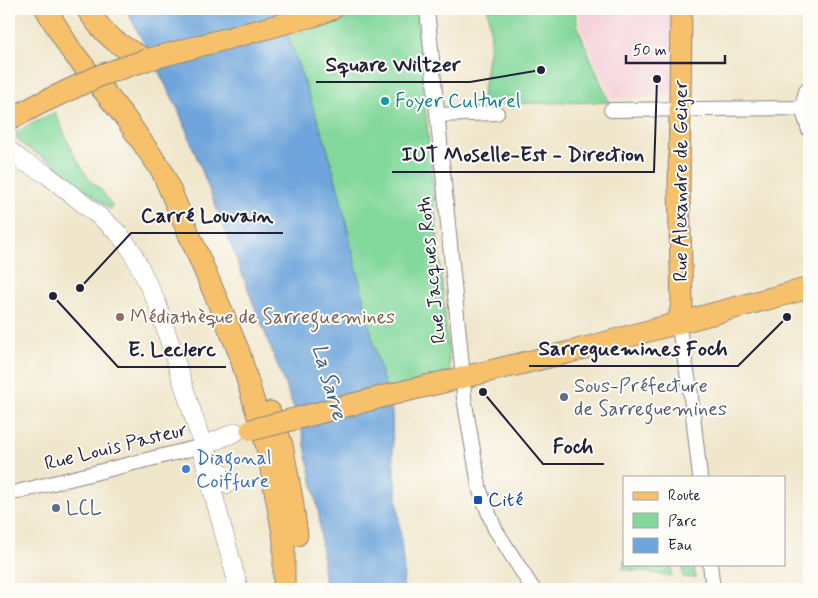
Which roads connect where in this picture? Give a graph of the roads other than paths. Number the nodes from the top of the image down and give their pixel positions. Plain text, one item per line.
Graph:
1 (46, 9) edge
2 (61, 9) edge
3 (86, 9) edge
4 (427, 9) edge
5 (681, 9) edge
6 (322, 12) edge
7 (146, 60) junction
8 (809, 89) edge
9 (680, 108) junction
10 (802, 108) junction
11 (611, 110) dead end
12 (497, 113) dead end
13 (437, 115) junction
14 (9, 120) edge
15 (809, 130) edge
16 (9, 150) edge
17 (809, 288) edge
18 (678, 324) junction
19 (463, 377) junction
20 (244, 431) joint
21 (203, 446) junction
22 (700, 476) edge
23 (227, 484) dead end
24 (9, 494) edge
25 (710, 566) edge
26 (239, 589) edge
27 (284, 589) edge
28 (297, 589) edge
29 (533, 589) edge
30 (713, 589) edge

1 - 27 main road
2 - 28 main road
3 - 7 main road
4 - 13 street, Rue Jacques Roth
5 - 9 main road, Rue Alexandre de Geiger
6 - 7 main road
7 - 14 main road, bridge
8 - 10 street
9 - 10 street
9 - 11 street
9 - 18 main road, Rue Alexandre de Geiger
10 - 15 street
12 - 13 street
13 - 19 street, Rue Jacques Roth
16 - 21 street
17 - 18 main road
18 - 19 main road
18 - 22 street
19 - 20 main road, bridge
19 - 29 street, Rue Jacques Roth
20 - 21 street
21 - 23 street
21 - 24 street, Rue Louis Pasteur
21 - 26 street
25 - 30 street

